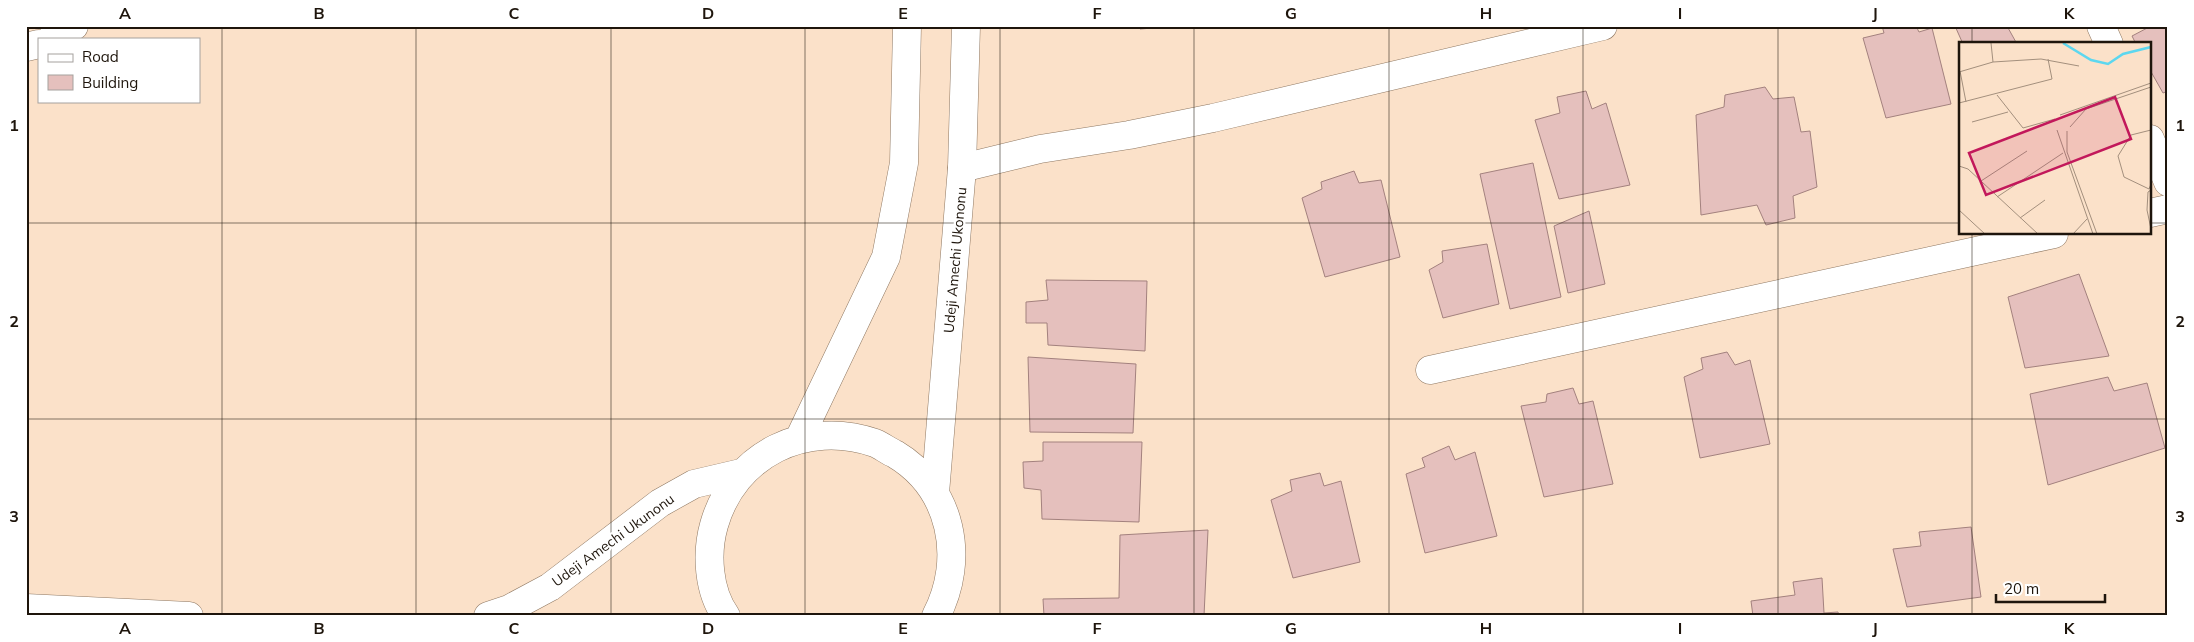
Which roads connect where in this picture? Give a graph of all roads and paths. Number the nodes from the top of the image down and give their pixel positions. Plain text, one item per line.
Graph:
1 (74, 26) edge
2 (908, 26) edge
3 (966, 26) edge
4 (1603, 26) edge
5 (2101, 26) edge
6 (52, 38) edge
7 (2108, 42) edge
8 (2152, 144) edge
9 (962, 168) junction
10 (2168, 182) edge
11 (2168, 209) edge
12 (2152, 213) edge
13 (2049, 235) edge
14 (1430, 370) dead end
15 (799, 439) junction
16 (741, 473) junction
17 (935, 493) junction
18 (26, 608) edge
19 (189, 616) edge
20 (488, 616) edge
21 (726, 616) edge
22 (936, 616) edge

1 - 6 main road
2 - 15 main road
3 - 9 main road, Udeji Amechi Ukononu
4 - 9 main road
5 - 7 main road
8 - 10 main road
9 - 17 main road, Udeji Amechi Ukononu
11 - 12 main road
13 - 14 main road
15 - 16 main road
15 - 17 main road
16 - 20 main road, Udeji Amechi Ukunonu
16 - 21 main road
17 - 22 main road
18 - 19 main road

